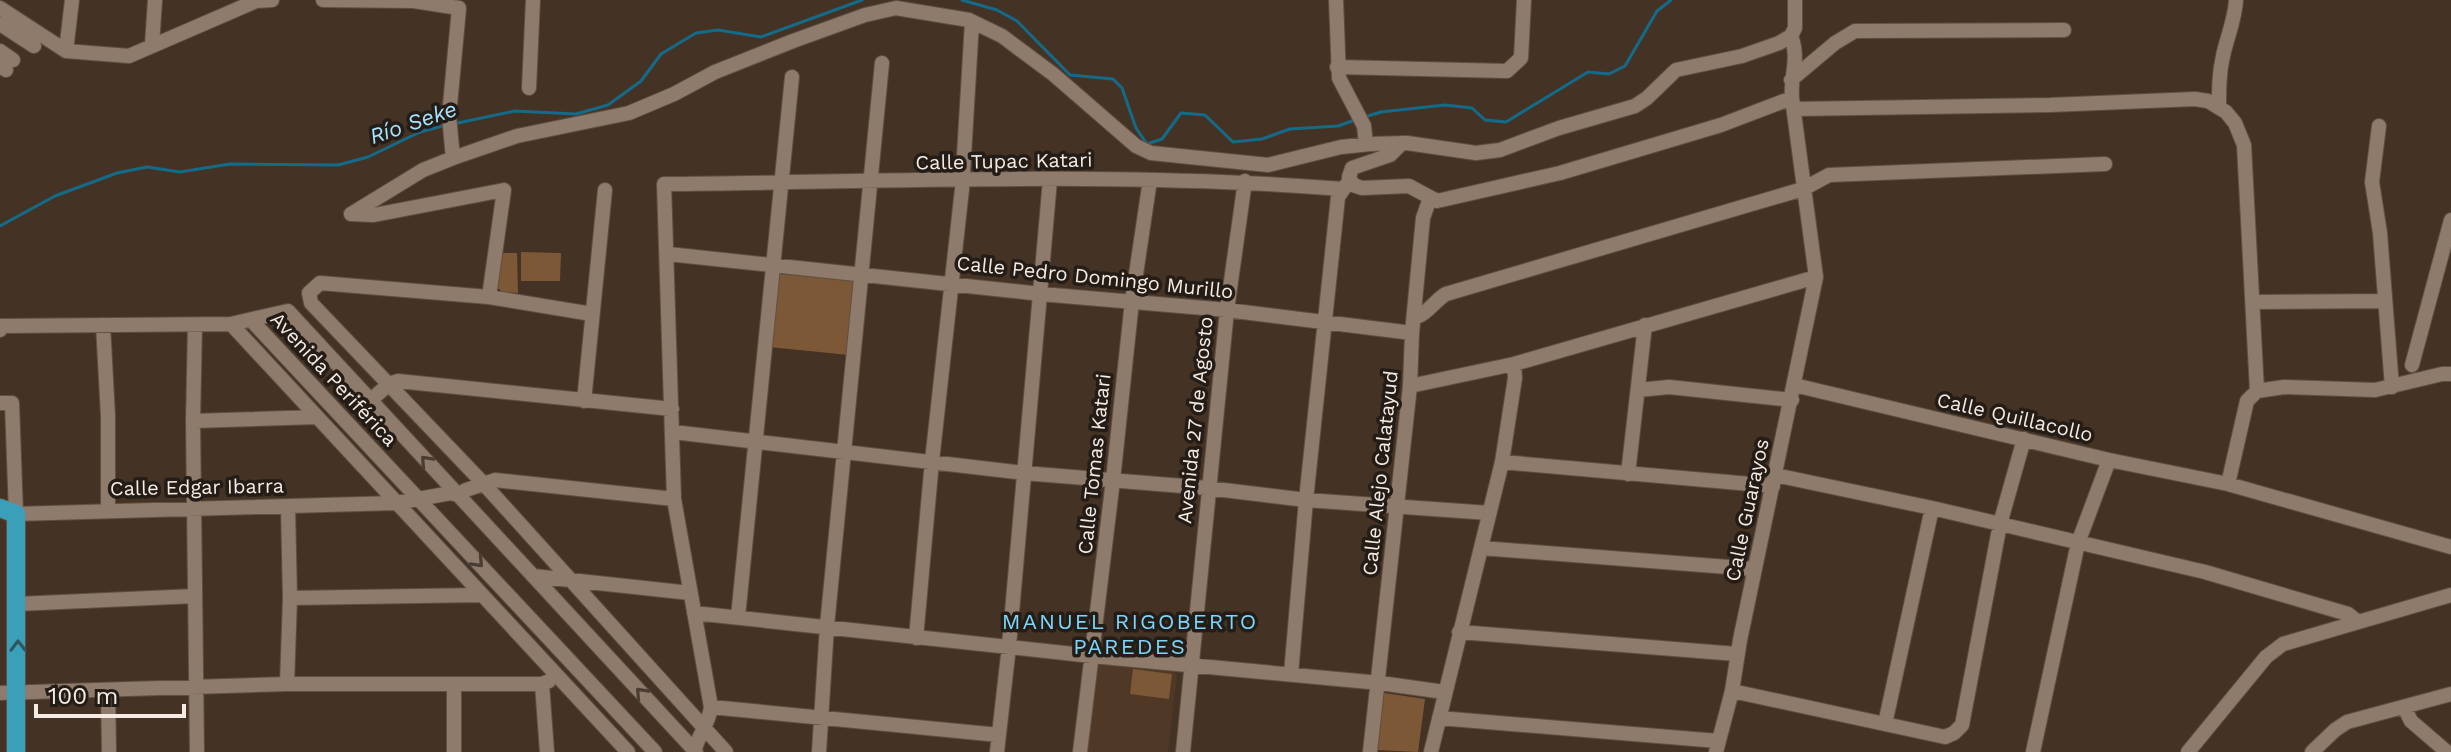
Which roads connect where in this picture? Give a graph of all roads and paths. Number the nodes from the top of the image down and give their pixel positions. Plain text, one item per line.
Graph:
1 (72, 0) edge
2 (155, 0) edge
3 (272, 0) edge
4 (323, 0) edge
5 (533, 0) edge
6 (1336, 0) edge
7 (1524, 0) edge
8 (1795, 0) edge
9 (2236, 0) edge
10 (459, 4) edge
11 (0, 8) edge
12 (972, 22) junction
13 (0, 24) edge
14 (2064, 30) dead end
15 (1791, 36) junction
16 (152, 45) junction
17 (34, 46) dead end
18 (0, 51) edge
19 (66, 51) junction
20 (882, 63) dead end
21 (6, 65) edge
22 (1337, 67) junction
23 (792, 77) dead end
24 (1791, 80) junction
25 (529, 88) dead end
26 (1793, 104) junction
27 (2219, 107) junction
28 (2379, 126) dead end
29 (1402, 143) junction
30 (1366, 144) junction
31 (453, 158) junction
32 (2105, 164) dead end
33 (1050, 180) junction
34 (1150, 180) junction
35 (962, 181) junction
36 (1245, 181) junction
37 (871, 182) junction
38 (782, 183) junction
39 (1347, 184) junction
40 (1803, 189) junction
41 (605, 190) dead end
42 (1430, 198) junction
43 (2451, 220) edge
44 (668, 254) junction
45 (774, 263) junction
46 (862, 275) junction
47 (1816, 277) junction
48 (952, 283) junction
49 (1041, 294) junction
50 (489, 297) junction
51 (1132, 301) junction
52 (2385, 301) junction
53 (2253, 302) junction
54 (1227, 310) junction
55 (592, 314) junction
56 (252, 321) junction
57 (1324, 322) junction
58 (231, 324) junction
59 (103, 325) junction
60 (195, 325) junction
61 (1413, 325) junction
62 (1645, 325) junction
63 (0, 330) edge
64 (2390, 358) junction
65 (1514, 364) junction
66 (2412, 365) junction
67 (2446, 374) edge
68 (389, 384) junction
69 (1410, 386) junction
70 (2392, 387) junction
71 (1638, 390) junction
72 (2257, 391) junction
73 (1793, 392) junction
74 (371, 400) junction
75 (584, 401) junction
76 (0, 403) edge
77 (672, 409) junction
78 (317, 417) junction
79 (193, 421) junction
80 (673, 432) junction
81 (2024, 439) junction
82 (754, 441) junction
83 (844, 451) junction
84 (2109, 460) junction
85 (932, 461) junction
86 (1502, 462) junction
87 (1024, 473) junction
88 (1628, 474) junction
89 (1113, 480) junction
90 (1774, 481) junction
91 (483, 483) junction
92 (2228, 484) junction
93 (1207, 488) junction
94 (458, 495) junction
95 (674, 499) junction
96 (1306, 500) junction
97 (420, 501) junction
98 (396, 503) junction
99 (288, 507) junction
100 (1397, 507) junction
101 (1932, 508) junction
102 (194, 509) junction
103 (108, 510) junction
104 (8, 511) edge
105 (1489, 513) junction
106 (2000, 524) junction
107 (2078, 543) junction
108 (2451, 547) edge
109 (1481, 548) junction
110 (1754, 569) junction
111 (533, 576) junction
112 (569, 580) junction
113 (690, 593) junction
114 (481, 595) junction
115 (2451, 595) edge
116 (195, 596) junction
117 (290, 598) junction
118 (17, 604) junction
119 (694, 613) junction
120 (738, 617) junction
121 (2358, 622) junction
122 (827, 626) junction
123 (1459, 632) junction
124 (916, 638) junction
125 (1009, 646) junction
126 (1737, 654) junction
127 (1092, 656) junction
128 (1192, 664) junction
129 (1291, 674) junction
130 (559, 677) junction
131 (1380, 683) junction
132 (287, 684) junction
133 (542, 684) junction
134 (454, 685) junction
135 (196, 687) junction
136 (108, 691) junction
137 (1732, 691) junction
138 (9, 692) edge
139 (1444, 692) junction
140 (2451, 694) edge
141 (711, 707) junction
142 (2404, 707) junction
143 (820, 717) junction
144 (1439, 718) junction
145 (1885, 724) junction
146 (702, 728) junction
147 (999, 735) junction
148 (1717, 747) edge
149 (695, 751) edge
150 (16, 752) edge
151 (109, 752) edge
152 (197, 752) edge
153 (454, 752) edge
154 (547, 752) edge
155 (628, 752) edge
156 (655, 752) edge
157 (726, 752) edge
158 (819, 752) edge
159 (997, 752) edge
160 (1080, 752) edge
161 (1187, 752) edge
162 (1370, 752) edge
163 (1431, 752) edge
164 (2033, 752) edge
165 (2188, 752) edge
166 (2312, 752) edge
167 (2447, 752) edge

1 - 19 street
2 - 16 street
3 - 16 street
4 - 10 street
5 - 25 street
6 - 22 street
7 - 22 street
8 - 15 street, Calle Guarayos
9 - 27 street
10 - 31 street
11 - 19 street
12 - 30 street
12 - 31 street
12 - 35 street
13 - 17 street
14 - 24 street
15 - 24 street, Calle Guarayos
15 - 29 street
16 - 19 street
18 - 21 street
20 - 37 street
22 - 30 street
23 - 38 street
24 - 26 street, Calle Guarayos
26 - 27 street
26 - 40 street, Calle Guarayos
26 - 42 street
27 - 53 street
28 - 52 street
29 - 30 street
29 - 39 street
31 - 50 street
32 - 40 street
33 - 34 street, Calle Tupac Katari
33 - 35 street, Calle Tupac Katari
33 - 49 street
34 - 36 street, Calle Tupac Katari
34 - 51 street, Calle Tomas Katari
35 - 37 street, Calle Tupac Katari
35 - 48 street
36 - 39 street, Calle Tupac Katari
36 - 54 street, Avenida 27 de Agosto
37 - 38 street, Calle Tupac Katari
37 - 46 street
38 - 44 street, Calle Tupac Katari
38 - 45 street
39 - 42 street, Calle Tupac Katari
39 - 57 street
40 - 47 street, Calle Guarayos
40 - 61 street
41 - 55 street
42 - 61 street, Calle Alejo Calatayud
43 - 66 street
44 - 45 street, Calle Pedro Domingo Murillo
44 - 77 street
45 - 46 street, Calle Pedro Domingo Murillo
45 - 82 street
46 - 48 street, Calle Pedro Domingo Murillo
46 - 83 street
47 - 62 street
47 - 73 street, Calle Guarayos
48 - 49 street, Calle Pedro Domingo Murillo
48 - 85 street
49 - 51 street, Calle Pedro Domingo Murillo
49 - 87 street
50 - 55 street
50 - 68 street
51 - 54 street, Calle Pedro Domingo Murillo
51 - 89 street, Calle Tomas Katari
52 - 53 street
52 - 64 street
53 - 72 street
54 - 57 street, Calle Pedro Domingo Murillo
54 - 93 street, Avenida 27 de Agosto
55 - 75 street
56 - 58 street
56 - 74 street, Avenida Periférica
56 - 97 street, Avenida Periférica
57 - 61 street, Calle Pedro Domingo Murillo
57 - 96 street
58 - 60 street
58 - 78 street
59 - 60 street
59 - 63 street
59 - 103 street
60 - 79 street
61 - 69 street, Calle Alejo Calatayud
62 - 65 street
62 - 71 street
64 - 66 street
64 - 70 street
65 - 69 street
65 - 86 street
66 - 67 street
67 - 70 street
68 - 74 street
68 - 75 street
68 - 91 street
69 - 100 street, Calle Alejo Calatayud
70 - 72 street
71 - 73 street, Calle Quillacollo
71 - 88 street
72 - 92 street
73 - 81 street, Calle Quillacollo
73 - 90 street, Calle Guarayos
94 -> 74 street, Avenida Periférica
75 - 77 street
76 - 104 street
77 - 80 street
78 - 79 street
78 - 98 street
79 - 102 street
80 - 82 street
80 - 95 street
81 - 84 street, Calle Quillacollo
81 - 106 street
82 - 83 street
82 - 120 street
83 - 85 street
83 - 122 street
84 - 92 street, Calle Quillacollo
84 - 107 street
85 - 87 street
85 - 124 street
86 - 88 street
86 - 105 street
87 - 89 street
87 - 125 street
88 - 90 street
89 - 93 street
89 - 127 street, Calle Tomas Katari
90 - 101 street
90 - 110 street, Calle Guarayos
91 - 94 street, Calle Edgar Ibarra
91 - 95 street
91 - 112 street
92 - 108 street, Calle Quillacollo
93 - 96 street
93 - 128 street, Avenida 27 de Agosto
94 - 97 street, Calle Edgar Ibarra
94 - 111 street, Avenida Periférica
95 - 113 street
96 - 100 street
96 - 129 street
97 - 98 street, Calle Edgar Ibarra
97 -> 156 street, Avenida Periférica
98 - 99 street, Calle Edgar Ibarra
98 - 114 street
99 - 102 street, Calle Edgar Ibarra
99 - 117 street
100 - 105 street
100 - 131 street, Calle Alejo Calatayud
101 - 106 street
101 - 145 street
102 - 103 street, Calle Edgar Ibarra
102 - 116 street
103 - 104 street, Calle Edgar Ibarra
104 - 118 main road
105 - 109 street
106 - 107 street
106 - 145 street
107 - 121 street
107 - 164 street
109 - 110 street
109 - 123 street
110 - 126 street, Calle Guarayos
111 - 112 street
149 -> 111 street, Avenida Periférica
112 - 113 street
112 - 146 street
113 - 119 street
114 - 117 street
114 - 130 street
115 - 121 street
116 - 118 street
116 - 135 street
117 - 132 street
138 -> 118 main road
119 - 120 street
119 - 141 street
120 - 122 street
121 - 165 street
122 - 124 street
122 - 143 street
123 - 126 street
123 - 139 street
124 - 125 street
125 - 127 street
125 - 147 street
126 - 137 street, Calle Guarayos
127 - 128 street
127 - 160 street, Calle Tomas Katari
128 - 129 street
128 - 161 street, Avenida 27 de Agosto
129 - 131 street
130 - 133 street
130 - 155 street
131 - 139 street
131 - 162 street, Calle Alejo Calatayud
132 - 134 street
132 - 135 street
133 - 134 street
133 - 154 street
134 - 153 street
135 - 136 street
135 - 152 street
136 - 138 street
136 - 151 street
137 - 145 street
137 - 148 street, Calle Guarayos
138 - 150 main road
139 - 144 street
140 - 142 street
141 - 143 street
141 - 146 street
142 - 166 street
142 - 167 street
143 - 147 street
143 - 158 street
144 - 148 street
144 - 163 street
146 - 149 street
146 - 157 street
147 - 159 street

